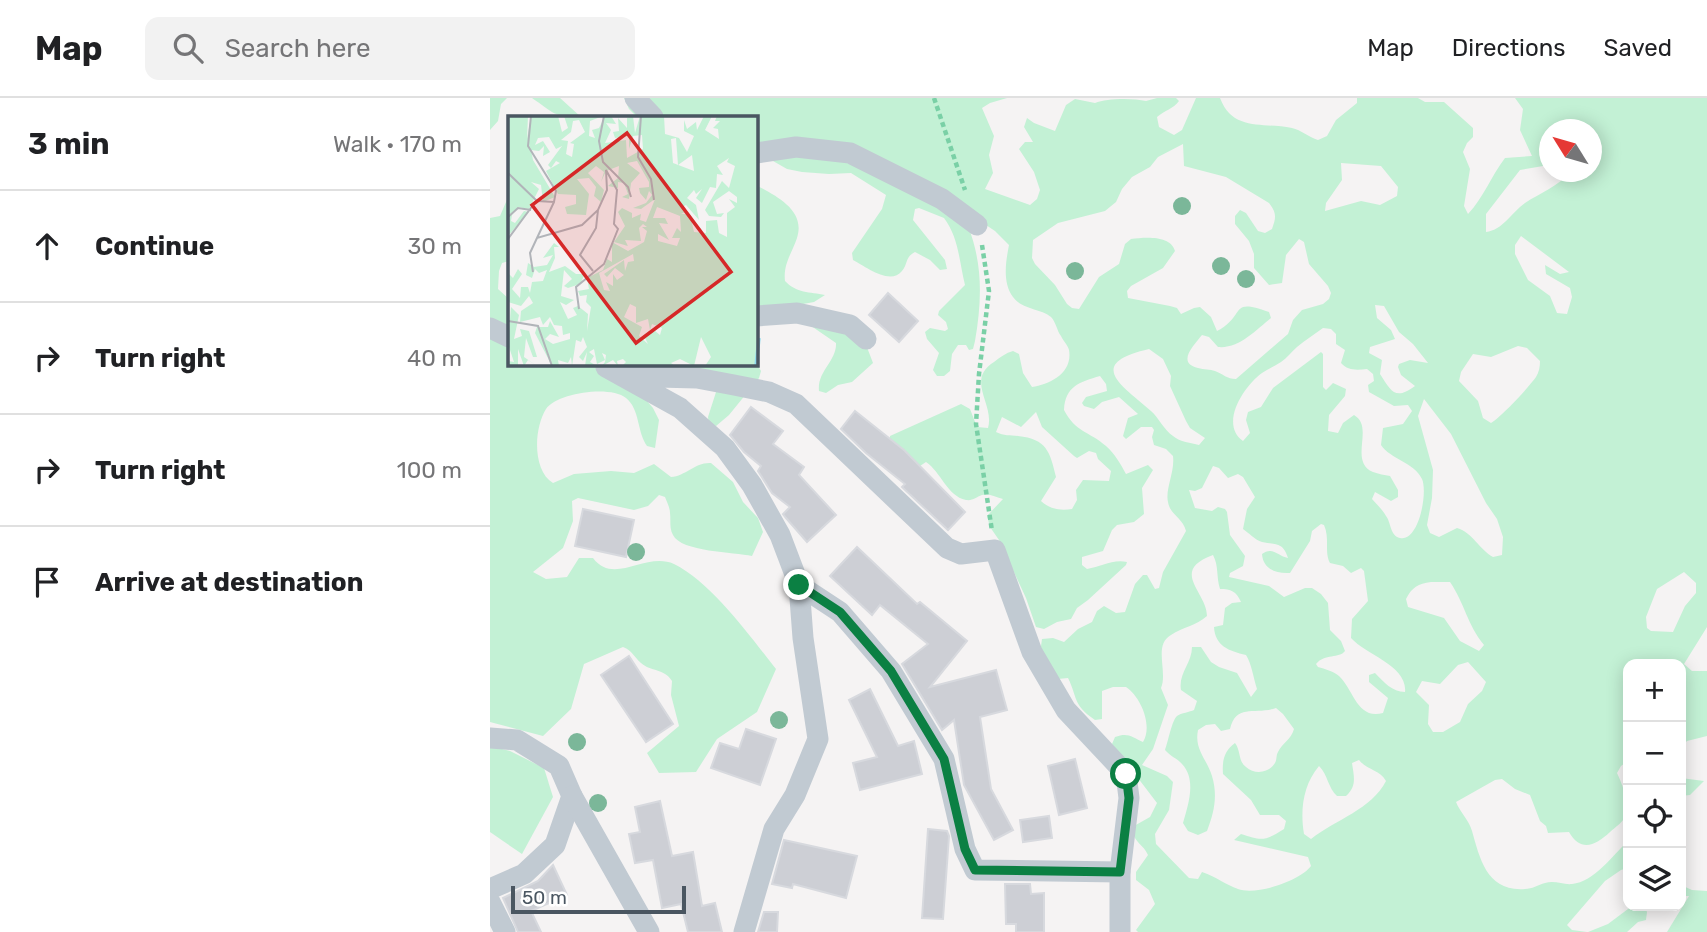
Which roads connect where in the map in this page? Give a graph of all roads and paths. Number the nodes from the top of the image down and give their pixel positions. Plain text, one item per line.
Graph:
1 (635, 98) edge
2 (652, 116) edge
3 (758, 153) edge
4 (977, 225) dead end
5 (989, 291) dead end
6 (758, 316) edge
7 (490, 328) edge
8 (508, 337) edge
9 (866, 339) dead end
10 (610, 366) edge
11 (612, 366) edge
12 (995, 550) junction
13 (799, 585) junction
14 (490, 737) edge
15 (572, 796) junction
16 (1120, 872) junction
17 (490, 889) edge
18 (490, 902) edge
19 (505, 932) edge
20 (649, 932) edge
21 (744, 932) edge
22 (1120, 932) edge

1 - 2 street
3 - 4 street
5 - 12 path
6 - 9 street
7 - 8 street
10 - 13 street
11 - 12 street
12 - 16 street
13 - 16 street
13 - 21 street
14 - 15 street
15 - 17 street
15 - 20 street
16 - 22 street
18 - 19 street

